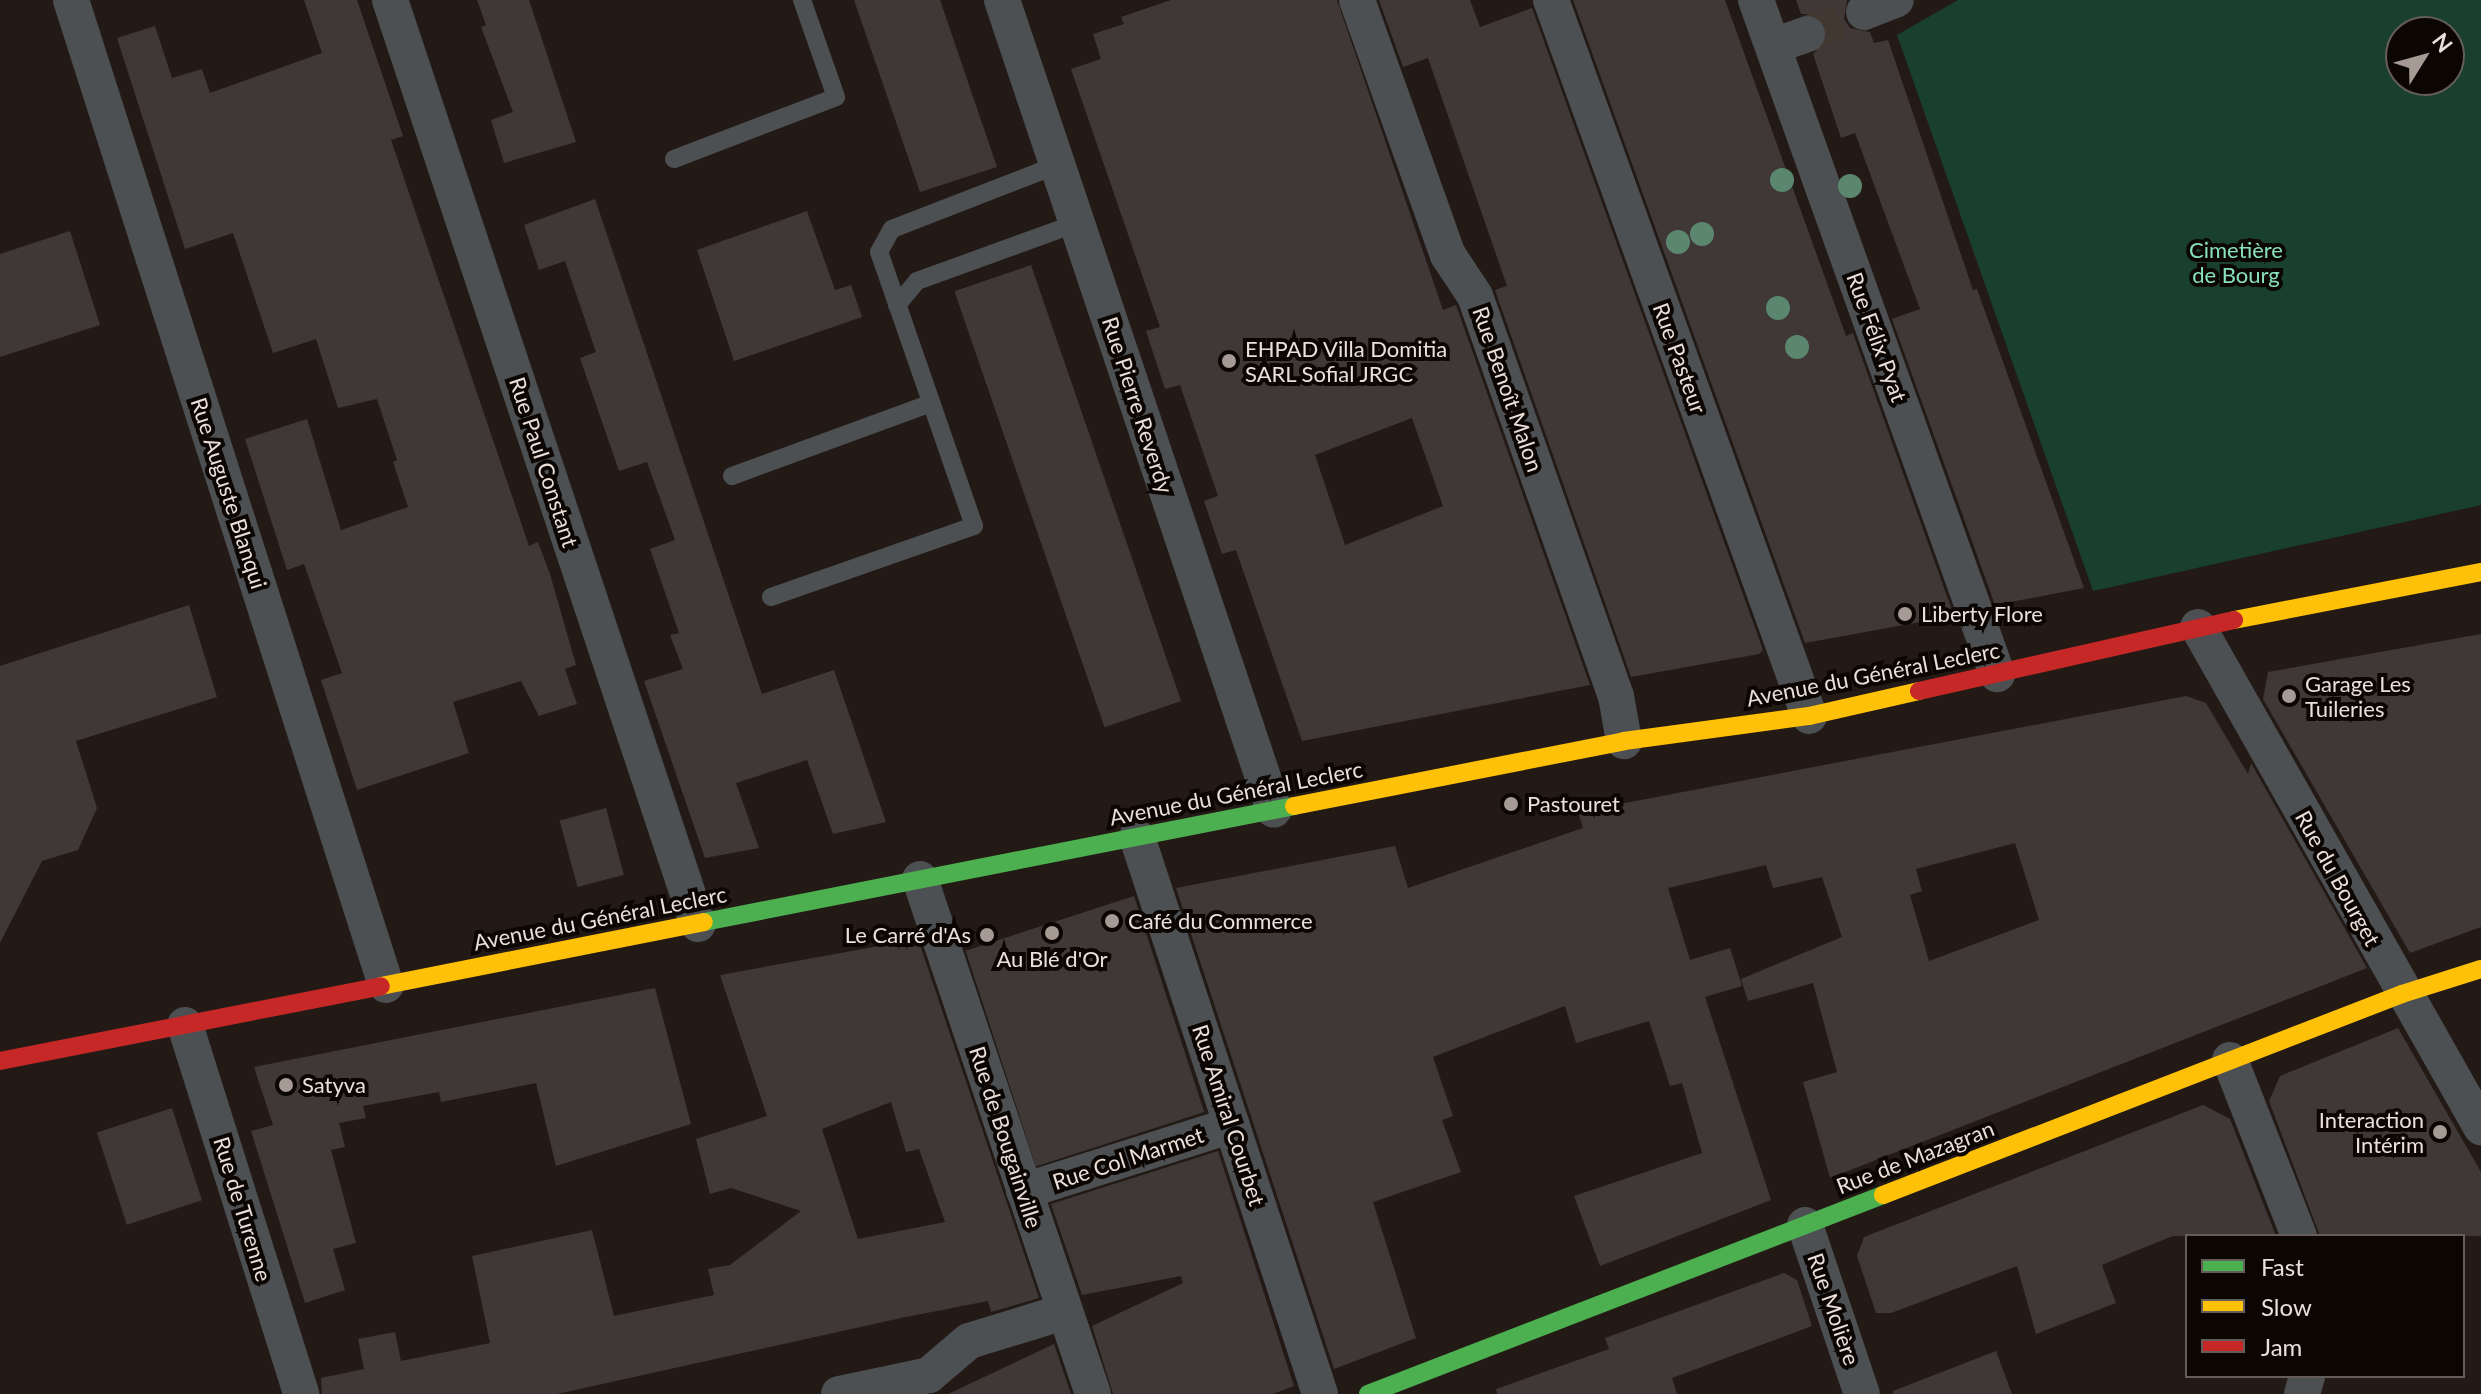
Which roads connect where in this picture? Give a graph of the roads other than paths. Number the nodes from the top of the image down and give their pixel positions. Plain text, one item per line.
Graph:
1 (71, 0) edge
2 (390, 0) edge
3 (802, 0) edge
4 (1002, 0) edge
5 (1357, 0) edge
6 (1551, 0) edge
7 (1756, 0) edge
8 (1807, 34) tunnel mouth
9 (1773, 46) junction
10 (674, 159) dead end
11 (1057, 165) junction
12 (1077, 223) junction
13 (897, 305) junction
14 (931, 403) junction
15 (732, 476) dead end
16 (2481, 572) edge
17 (771, 597) dead end
18 (2198, 627) junction
19 (1997, 674) junction
20 (1809, 716) junction
21 (1624, 741) junction
22 (1274, 810) junction
23 (1137, 837) junction
24 (920, 879) junction
25 (698, 924) junction
26 (2481, 969) edge
27 (386, 985) junction
28 (2402, 994) junction
29 (185, 1025) junction
30 (2230, 1060) junction
31 (0, 1061) edge
32 (1232, 1125) junction
33 (2481, 1127) edge
34 (1024, 1191) junction
35 (1805, 1225) junction
36 (2298, 1234) edge
37 (1064, 1312) junction
38 (301, 1394) edge
39 (839, 1394) edge
40 (1093, 1394) edge
41 (1320, 1394) edge
42 (1368, 1394) edge
43 (1862, 1394) edge

1 - 27 street, Rue Auguste Blanqui
2 - 25 street, Rue Paul Constant
3 - 10 lane
4 - 11 street, Rue Pierre Reverdy
5 - 21 street, Rue Benoît Malon
6 - 20 street, Rue Pasteur
7 - 9 street, Rue Félix Pyat
8 - 9 street
9 - 19 street, Rue Félix Pyat
11 - 12 street, Rue Pierre Reverdy
11 - 13 lane
12 - 13 lane
12 - 22 street, Rue Pierre Reverdy
13 - 14 lane
14 - 15 lane
14 - 17 lane
16 - 18 main road, Avenue du Général Leclerc
18 - 19 main road, Avenue du Général Leclerc
18 - 28 street, Rue du Bourget
19 - 20 main road, Avenue du Général Leclerc
20 - 21 main road, Avenue du Général Leclerc
21 - 22 main road, Avenue du Général Leclerc
22 - 23 main road, Avenue du Général Leclerc
23 - 24 main road, Avenue du Général Leclerc
23 - 32 street, Rue Amiral Courbet
24 - 25 main road, Avenue du Général Leclerc
24 - 34 street, Rue de Bougainville
25 - 27 main road, Avenue du Général Leclerc
26 - 28 main road, Rue de Mazagran
27 - 29 main road, Avenue du Général Leclerc
28 - 30 main road, Rue de Mazagran
28 - 33 street, Rue du Bourget
29 - 31 main road, Avenue du Général Leclerc
29 - 38 street, Rue de Turenne
30 - 35 main road, Rue de Mazagran
30 - 36 street
32 - 34 street, Rue Col Marmet
32 - 41 street, Rue Amiral Courbet
34 - 37 street, Rue de Bougainville
35 - 42 main road, Rue de Mazagran
35 - 43 street, Rue Molière
37 - 39 street
37 - 40 street, Rue de Bougainville

